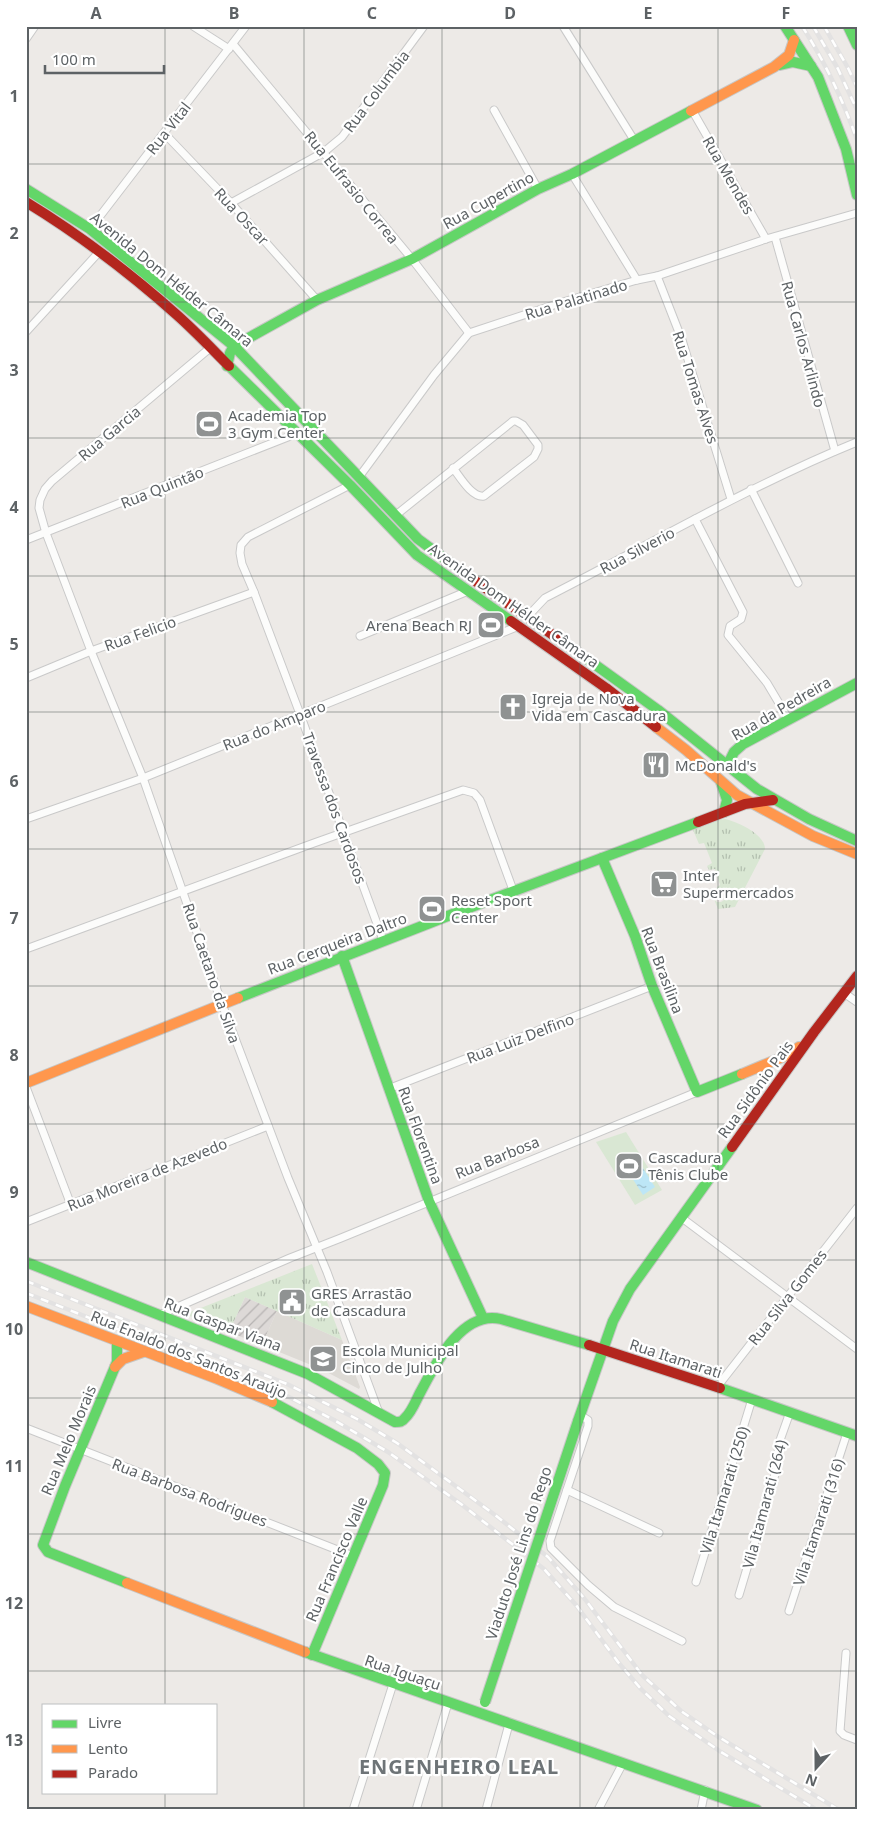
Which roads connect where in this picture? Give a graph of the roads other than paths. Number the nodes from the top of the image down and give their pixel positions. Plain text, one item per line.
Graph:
1 (34, 26) edge
2 (194, 26) edge
3 (246, 26) edge
4 (424, 26) edge
5 (562, 26) edge
6 (784, 26) edge
7 (848, 26) edge
8 (26, 39) edge
9 (794, 40) junction
10 (857, 45) edge
11 (231, 47) junction
12 (811, 66) junction
13 (774, 67) junction
14 (494, 110) dead end
15 (692, 110) junction
16 (164, 133) junction
17 (634, 140) junction
18 (324, 152) junction
19 (572, 174) junction
20 (26, 189) edge
21 (538, 189) junction
22 (857, 195) edge
23 (26, 202) edge
24 (230, 203) junction
25 (857, 212) edge
26 (90, 229) junction
27 (775, 237) junction
28 (766, 240) junction
29 (100, 251) junction
30 (412, 259) junction
31 (657, 276) junction
32 (637, 280) junction
33 (317, 300) junction
34 (26, 332) edge
35 (469, 333) junction
36 (234, 346) junction
37 (210, 348) junction
38 (227, 366) junction
39 (298, 433) junction
40 (857, 442) edge
41 (835, 451) junction
42 (453, 468) junction
43 (359, 477) junction
44 (350, 485) junction
45 (751, 490) junction
46 (731, 499) junction
47 (396, 515) junction
48 (694, 519) junction
49 (46, 532) junction
50 (26, 540) edge
51 (798, 583) dead end
52 (468, 591) junction
53 (254, 592) junction
54 (528, 616) junction
55 (520, 626) junction
56 (360, 636) dead end
57 (91, 651) junction
58 (26, 678) edge
59 (857, 683) edge
60 (300, 714) junction
61 (789, 720) junction
62 (727, 766) junction
63 (143, 778) junction
64 (720, 780) junction
65 (773, 800) junction
66 (749, 802) junction
67 (724, 812) junction
68 (26, 819) edge
69 (344, 832) junction
70 (857, 841) edge
71 (857, 854) edge
72 (602, 858) junction
73 (183, 890) junction
74 (513, 890) junction
75 (383, 940) junction
76 (26, 949) edge
77 (342, 956) junction
78 (857, 976) edge
79 (652, 986) junction
80 (844, 993) junction
81 (857, 1002) edge
82 (222, 1004) junction
83 (814, 1032) junction
84 (26, 1083) edge
85 (26, 1087) edge
86 (388, 1089) junction
87 (697, 1092) junction
88 (268, 1126) junction
89 (429, 1202) junction
90 (71, 1204) junction
91 (857, 1208) edge
92 (682, 1218) junction
93 (26, 1222) edge
94 (317, 1247) junction
95 (26, 1262) edge
96 (787, 1298) junction
97 (26, 1306) edge
98 (159, 1315) junction
99 (483, 1318) junction
100 (117, 1342) junction
101 (602, 1349) junction
102 (857, 1349) edge
103 (143, 1352) junction
104 (115, 1367) junction
105 (717, 1387) junction
106 (752, 1399) junction
107 (790, 1412) junction
108 (379, 1413) junction
109 (580, 1418) junction
110 (26, 1428) edge
111 (852, 1434) edge
112 (81, 1449) junction
113 (384, 1473) joint
114 (567, 1490) junction
115 (659, 1533) dead end
116 (45, 1549) joint
117 (353, 1556) junction
118 (696, 1582) dead end
119 (739, 1595) dead end
120 (789, 1611) dead end
121 (682, 1641) dead end
122 (846, 1653) dead end
123 (312, 1656) junction
124 (393, 1684) junction
125 (448, 1703) junction
126 (481, 1714) junction
127 (509, 1724) junction
128 (857, 1740) edge
129 (623, 1763) junction
130 (705, 1790) junction
131 (353, 1810) edge
132 (416, 1810) edge
133 (486, 1810) edge
134 (598, 1810) edge
135 (700, 1810) edge
136 (757, 1810) edge

1 - 8 street
2 - 11 street, Rua Eufrasio Correa
3 - 11 street, Rua Vital
4 - 18 street, Rua Columbia
5 - 17 street
6 - 9 main road
7 - 10 main road
9 - 12 main road
9 - 13 main road, Rua Cupertino
11 - 16 street, Rua Vital
11 - 18 street, Rua Eufrasio Correa
12 - 13 main road, Rua Cupertino
12 - 22 main road
13 - 15 main road, Rua Cupertino
14 - 21 street
15 - 17 main road, Rua Cupertino
15 - 28 street, Rua Mendes
16 - 24 street, Rua Oscar
16 - 26 street, Rua Vital
17 - 19 main road, Rua Cupertino
18 - 24 street, Rua Columbia
18 - 30 street, Rua Eufrasio Correa
19 - 21 main road, Rua Cupertino
19 - 32 street
20 - 26 main road, Avenida Dom Hélder Câmara
21 - 30 main road, Rua Cupertino
23 - 29 main road, Avenida Dom Hélder Câmara
24 - 33 street, Rua Oscar
25 - 27 street, Rua Palatinado
26 - 36 main road, Avenida Dom Hélder Câmara
27 - 28 street, Rua Palatinado
27 - 41 street, Rua Carlos Arlindo
28 - 31 street, Rua Palatinado
29 - 34 street
29 - 37 main road, Avenida Dom Hélder Câmara
30 - 33 main road, Rua Cupertino
30 - 35 street, Rua Eufrasio Correa
31 - 32 street, Rua Palatinado
31 - 46 street, Rua Tomas Alves
32 - 35 street, Rua Palatinado
33 - 36 main road, Rua Cupertino
35 - 43 street
36 - 38 main road
36 - 43 main road, Avenida Dom Hélder Câmara
37 - 38 main road, Avenida Dom Hélder Câmara
37 - 49 street, Rua Garcia
38 - 39 main road, Avenida Dom Hélder Câmara
39 - 44 main road, Avenida Dom Hélder Câmara
39 - 49 street, Rua Quintão
40 - 41 street, Rua Silverio
41 - 45 street, Rua Silverio
42 - 42 street
42 - 47 street
43 - 47 main road, Avenida Dom Hélder Câmara
44 - 52 main road, Avenida Dom Hélder Câmara
44 - 53 street, Travessa dos Cardosos
45 - 46 street, Rua Silverio
45 - 51 street
46 - 48 street, Rua Silverio
47 - 54 main road, Avenida Dom Hélder Câmara
48 - 54 street, Rua Silverio
48 - 61 street
49 - 50 street, Rua Quintão
49 - 57 street, Rua Caetano da Silva
52 - 55 main road, Avenida Dom Hélder Câmara
52 - 56 street
53 - 57 street, Rua Felicio
53 - 60 street, Travessa dos Cardosos
54 - 62 main road, Avenida Dom Hélder Câmara
55 - 60 street, Rua do Amparo
55 - 64 main road, Avenida Dom Hélder Câmara
57 - 58 street, Rua Felicio
57 - 63 street, Rua Caetano da Silva
59 - 61 main road, Rua da Pedreira
60 - 63 street, Rua do Amparo
60 - 69 street, Travessa dos Cardosos
61 - 62 main road, Rua da Pedreira
62 - 65 main road, Avenida Dom Hélder Câmara
63 - 68 street, Rua do Amparo
63 - 73 street, Rua Caetano da Silva
64 - 66 main road, Avenida Dom Hélder Câmara
64 - 67 main road
65 - 66 main road, Rua Cerqueira Daltro
65 - 70 main road, Avenida Dom Hélder Câmara
66 - 67 main road, Rua Cerqueira Daltro
66 - 71 main road, Avenida Dom Hélder Câmara
67 - 72 main road, Rua Cerqueira Daltro
69 - 73 street
69 - 74 street
69 - 75 street, Travessa dos Cardosos
72 - 74 main road, Rua Cerqueira Daltro
72 - 79 main road, Rua Brasilina
73 - 76 street
73 - 82 street, Rua Caetano da Silva
74 - 75 main road, Rua Cerqueira Daltro
75 - 77 main road, Rua Cerqueira Daltro
77 - 82 main road, Rua Cerqueira Daltro
77 - 86 main road, Rua Florentina
78 - 80 main road, Rua Sidônio Pais
79 - 86 street, Rua Luiz Delfino
79 - 87 main road, Rua Brasilina
80 - 81 street
80 - 83 main road, Rua Sidônio Pais
82 - 84 main road, Rua Cerqueira Daltro
82 - 88 street, Rua Caetano da Silva
83 - 87 main road, Rua Barbosa
83 - 92 main road, Rua Sidônio Pais
85 - 90 street
86 - 89 main road, Rua Florentina
87 - 89 street, Rua Barbosa
88 - 90 street, Rua Moreira de Azevedo
88 - 94 street, Rua Caetano da Silva
89 - 94 street, Rua Barbosa
89 - 99 main road, Rua Florentina
90 - 93 street, Rua Moreira de Azevedo
91 - 96 street, Rua Silva Gomes
92 - 96 street
92 - 101 main road, Rua Sidônio Pais
94 - 98 street, Rua Barbosa
94 - 108 street, Rua Caetano da Silva
95 - 98 main road, Rua Gaspar Viana
96 - 102 street
96 - 105 street, Rua Silva Gomes
97 - 100 main road, Rua Enaldo dos Santos Araújo
98 - 108 main road, Rua Gaspar Viana
99 - 101 main road, Rua Itamarati
99 - 108 main road, Rua Gaspar Viana
100 - 103 main road, Rua Enaldo dos Santos Araújo
100 - 104 main road, Rua Melo Morais
101 - 105 main road, Rua Itamarati
101 - 109 main road, Viaduto José Lins do Rego
103 - 104 main road
103 - 113 main road, Rua Enaldo dos Santos Araújo
104 - 112 main road, Rua Melo Morais
105 - 106 main road, Rua Itamarati
106 - 107 main road, Rua Itamarati
106 - 118 street, Vila Itamarati (250)
107 - 111 main road, Rua Itamarati
107 - 119 street, Vila Itamarati (264)
109 - 114 street
109 - 126 main road, Viaduto José Lins do Rego, bridge
110 - 112 street, Rua Barbosa Rodrigues
111 - 120 street, Vila Itamarati (316)
112 - 116 main road, Rua Melo Morais
112 - 117 street, Rua Barbosa Rodrigues
113 - 117 main road, Rua Francisco Valle
114 - 115 street
114 - 121 street
116 - 123 main road, Rua Iguaçu
117 - 123 main road, Rua Francisco Valle
122 - 128 street
123 - 124 main road, Rua Iguaçu
124 - 125 main road, Rua Iguaçu
124 - 131 street
125 - 126 main road, Rua Iguaçu
125 - 132 street
126 - 127 main road, Rua Iguaçu
127 - 129 main road, Rua Iguaçu
127 - 133 street
129 - 130 main road, Rua Iguaçu
129 - 134 street
130 - 135 street
130 - 136 main road, Rua Iguaçu

